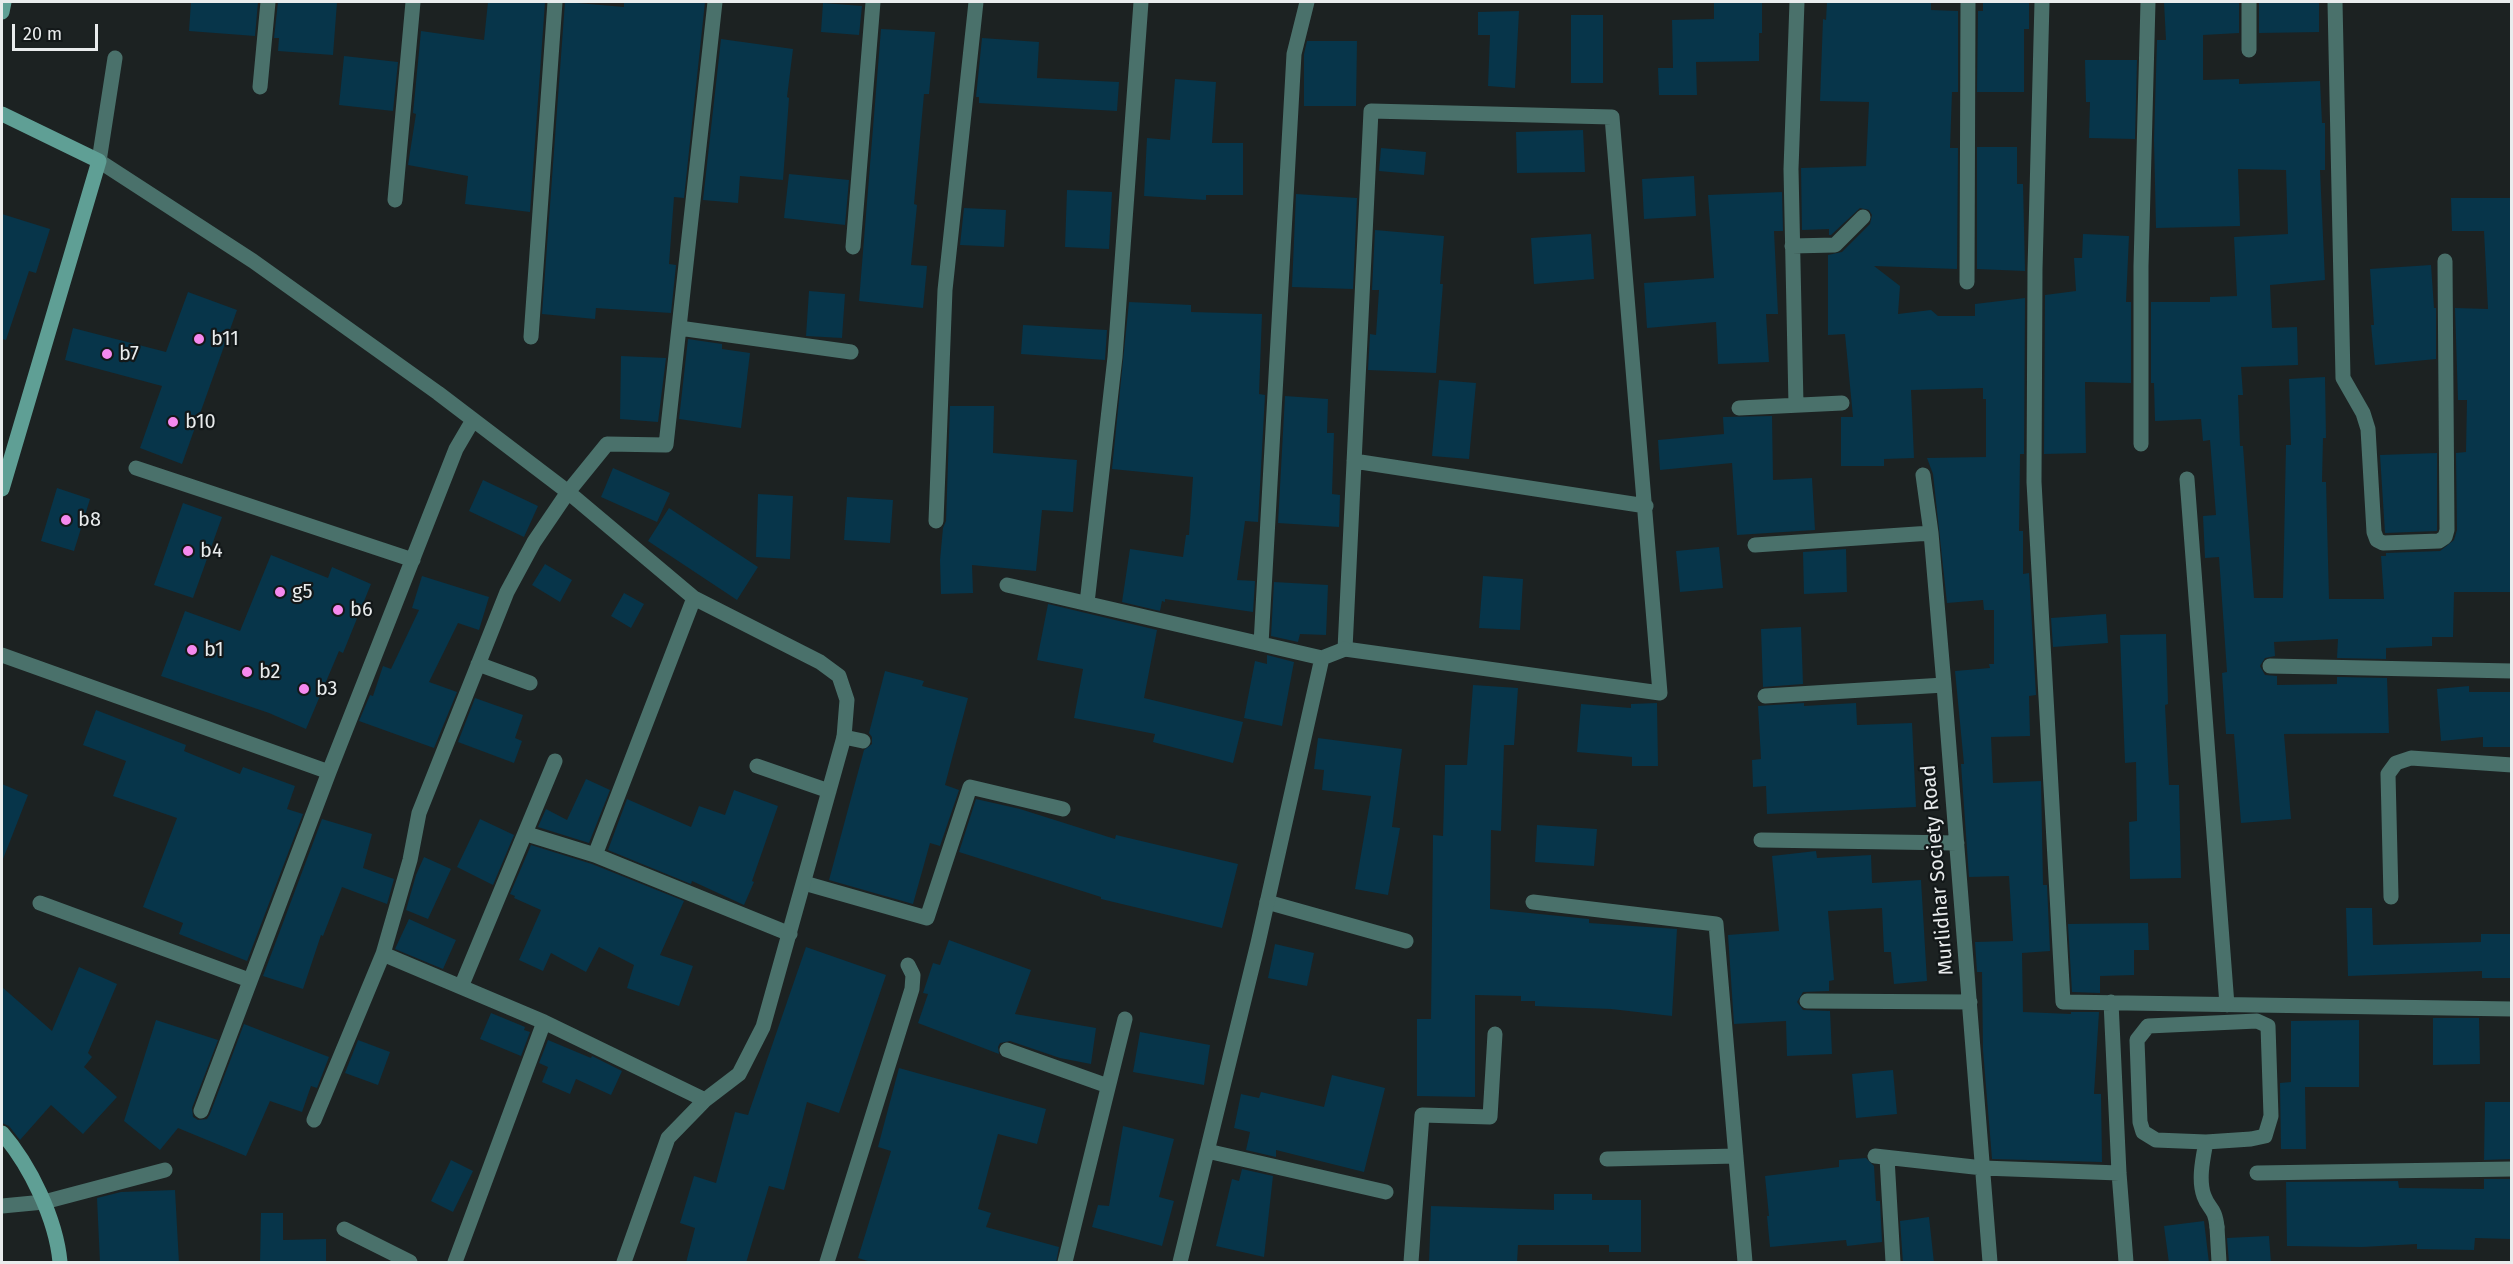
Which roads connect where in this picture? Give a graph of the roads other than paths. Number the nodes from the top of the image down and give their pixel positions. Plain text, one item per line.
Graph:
1 (4, 2) edge
2 (268, 2) edge
3 (412, 2) edge
4 (555, 2) edge
5 (715, 2) edge
6 (873, 2) edge
7 (976, 2) edge
8 (1141, 2) edge
9 (1307, 2) edge
10 (1797, 2) edge
11 (1968, 2) edge
12 (2042, 2) edge
13 (2148, 2) edge
14 (2249, 2) edge
15 (2335, 2) edge
16 (2, 12) edge
17 (2249, 50) dead end
18 (115, 58) dead end
19 (260, 87) dead end
20 (2, 114) edge
21 (99, 160) junction
22 (395, 200) dead end
23 (1863, 217) dead end
24 (1792, 246) junction
25 (854, 247) dead end
26 (2445, 261) dead end
27 (1967, 282) dead end
28 (679, 328) junction
29 (531, 337) dead end
30 (851, 352) dead end
31 (1842, 403) dead end
32 (1796, 405) junction
33 (1739, 408) dead end
34 (473, 420) junction
35 (2140, 444) dead end
36 (1354, 461) junction
37 (136, 468) dead end
38 (1923, 475) dead end
39 (2187, 479) dead end
40 (2, 489) edge
41 (568, 492) junction
42 (1646, 506) junction
43 (936, 522) dead end
44 (1931, 533) junction
45 (1755, 545) dead end
46 (413, 560) junction
47 (1007, 585) dead end
48 (694, 598) junction
49 (1087, 603) junction
50 (1261, 644) junction
51 (1345, 649) junction
52 (2, 656) edge
53 (1322, 658) junction
54 (478, 664) junction
55 (2270, 666) dead end
56 (2511, 671) edge
57 (530, 683) dead end
58 (1944, 685) junction
59 (1765, 696) dead end
60 (844, 737) junction
61 (863, 741) dead end
62 (555, 761) dead end
63 (757, 765) dead end
64 (2511, 765) edge
65 (329, 772) junction
66 (829, 791) junction
67 (1063, 809) dead end
68 (526, 834) junction
69 (1761, 840) dead end
70 (1957, 843) junction
71 (595, 855) junction
72 (804, 883) junction
73 (2391, 897) dead end
74 (1267, 902) junction
75 (1533, 902) dead end
76 (40, 903) dead end
77 (790, 934) junction
78 (1406, 941) dead end
79 (383, 954) junction
80 (908, 965) dead end
81 (249, 980) junction
82 (461, 987) junction
83 (1807, 1000) dead end
84 (1970, 1002) junction
85 (2111, 1002) junction
86 (2227, 1005) junction
87 (2511, 1009) edge
88 (1125, 1019) dead end
89 (544, 1022) junction
90 (1495, 1034) dead end
91 (1007, 1050) dead end
92 (2138, 1074) junction
93 (2114, 1077) junction
94 (1108, 1086) junction
95 (705, 1100) junction
96 (201, 1111) dead end
97 (314, 1120) dead end
98 (2, 1133) edge
99 (2206, 1142) junction
100 (1207, 1151) junction
101 (1736, 1156) junction
102 (1607, 1159) dead end
103 (1983, 1167) junction
104 (2511, 1169) edge
105 (165, 1170) dead end
106 (2119, 1173) junction
107 (2257, 1173) dead end
108 (1386, 1192) dead end
109 (44, 1202) junction
110 (2, 1206) edge
111 (344, 1229) dead end
112 (60, 1263) edge
113 (410, 1263) edge
114 (455, 1263) edge
115 (624, 1263) edge
116 (827, 1263) edge
117 (1065, 1263) edge
118 (1180, 1263) edge
119 (1411, 1263) edge
120 (1745, 1263) edge
121 (1893, 1263) edge
122 (1990, 1263) edge
123 (2126, 1263) edge
124 (2219, 1263) edge

1 - 16 street
2 - 19 street
3 - 22 street
4 - 29 street
5 - 28 street
6 - 25 street
7 - 43 street
8 - 49 street
9 - 50 street
10 - 24 street
11 - 27 street
12 - 85 street
13 - 35 street
14 - 17 street
15 - 26 street
18 - 21 street
20 - 21 street
21 - 34 street
21 - 40 street
23 - 24 street
24 - 32 street
28 - 30 street
28 - 41 street
31 - 32 street
32 - 33 street
34 - 41 street
34 - 46 street
36 - 42 street
36 - 42 street
36 - 51 street
37 - 46 street
38 - 44 street, Murlidhar Society Road
39 - 86 street
41 - 48 street
41 - 54 street
42 - 51 street
44 - 45 street
44 - 58 street, Murlidhar Society Road
46 - 65 street
47 - 49 street
48 - 60 street
48 - 71 street
49 - 50 street
50 - 53 street
51 - 53 street
52 - 65 street
53 - 74 street
54 - 57 street
54 - 79 street
55 - 56 street
58 - 59 street
58 - 70 street, Murlidhar Society Road
60 - 61 street
60 - 66 street
62 - 68 street
63 - 66 street
64 - 73 street
65 - 81 street
66 - 72 street
67 - 72 street
68 - 71 street
68 - 82 street
69 - 70 street
70 - 84 street, Murlidhar Society Road
71 - 77 street
72 - 77 street
74 - 78 street
74 - 100 street
75 - 101 street
76 - 81 street
77 - 95 street
79 - 82 street
79 - 97 street
80 - 116 street
81 - 96 street
82 - 89 street
83 - 84 street
84 - 103 street, Murlidhar Society Road
85 - 86 street
85 - 93 street
86 - 87 street
88 - 94 street
89 - 95 street
89 - 114 street
90 - 119 street
91 - 94 street
92 - 93 street
92 - 99 street
92 - 99 street
93 - 106 street
94 - 117 street
95 - 115 street
98 - 109 street
99 - 124 street
100 - 108 street
100 - 118 street
101 - 102 street
101 - 120 street
103 - 106 street
103 - 121 street
103 - 122 street, Murlidhar Society Road
104 - 107 street
105 - 109 street
106 - 123 street
109 - 110 street
109 - 112 street
111 - 113 street

